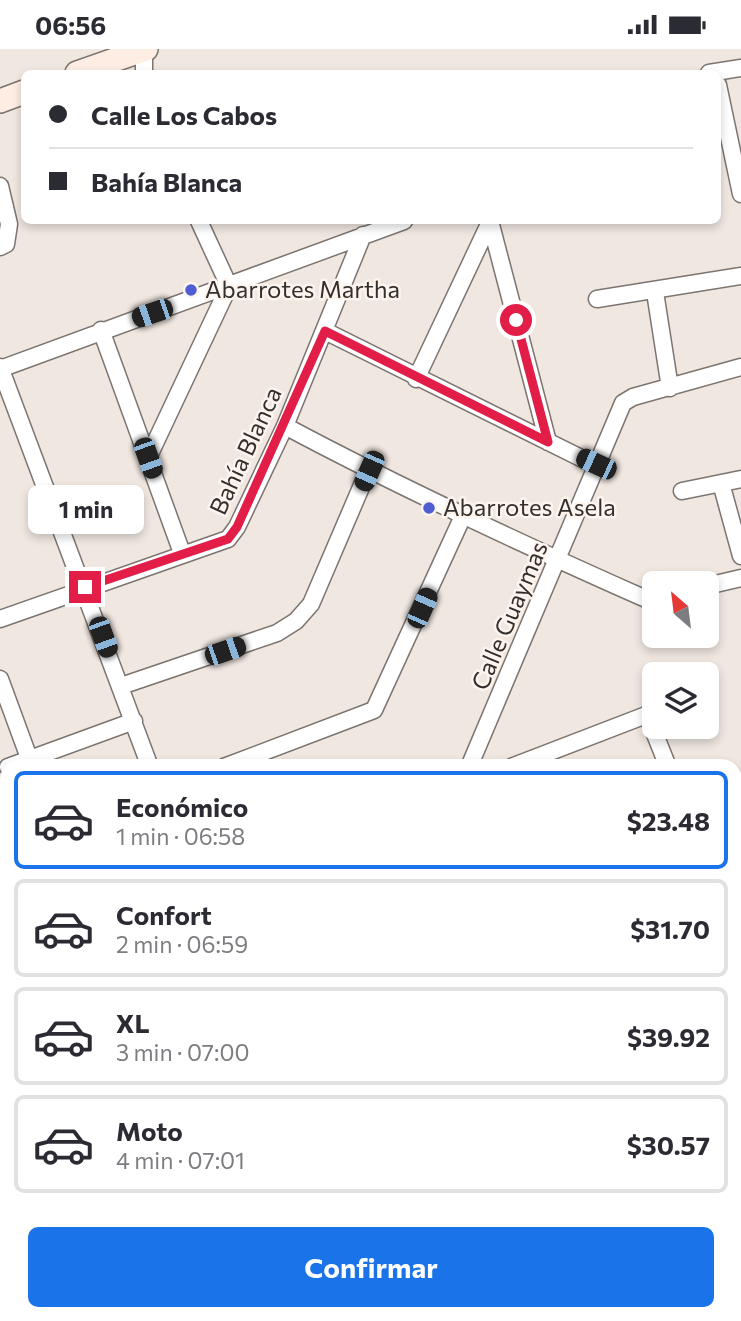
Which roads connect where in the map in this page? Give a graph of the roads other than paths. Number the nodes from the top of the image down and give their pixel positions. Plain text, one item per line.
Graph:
1 (145, 49) edge
2 (741, 68) edge
3 (86, 70) edge
4 (144, 70) edge
5 (721, 74) edge
6 (21, 93) edge
7 (0, 101) edge
8 (721, 103) edge
9 (737, 164) edge
10 (0, 186) edge
11 (741, 194) edge
12 (200, 224) edge
13 (395, 224) edge
14 (489, 224) edge
15 (491, 224) edge
16 (363, 235) junction
17 (3, 246) edge
18 (741, 276) edge
19 (229, 286) junction
20 (655, 292) junction
21 (597, 299) dead end
22 (101, 330) junction
23 (325, 331) junction
24 (741, 367) edge
25 (0, 368) edge
26 (416, 379) junction
27 (670, 388) junction
28 (285, 426) junction
29 (548, 442) junction
30 (148, 458) junction
31 (596, 464) junction
32 (369, 471) junction
33 (741, 479) edge
34 (721, 483) junction
35 (682, 491) dead end
36 (463, 516) junction
37 (182, 553) junction
38 (741, 556) edge
39 (559, 561) junction
40 (741, 578) edge
41 (719, 583) edge
42 (85, 587) junction
43 (642, 597) edge
44 (0, 619) edge
45 (0, 679) edge
46 (121, 687) junction
47 (642, 716) edge
48 (134, 721) junction
49 (659, 739) edge
50 (29, 758) joint
51 (147, 759) edge
52 (245, 759) edge
53 (473, 759) edge
54 (532, 759) edge
55 (665, 759) edge

1 - 3 street
1 - 4 street
2 - 5 street
6 - 7 street
8 - 9 street
9 - 11 street
10 - 17 street
12 - 19 street
13 - 16 street
14 - 26 street
15 - 29 street
16 - 19 street
16 - 23 street, Bahía Blanca
18 - 20 street
19 - 22 street
19 - 30 street
20 - 21 street
20 - 27 street
22 - 25 street
22 - 30 street
23 - 26 street
23 - 28 street, Bahía Blanca
24 - 27 street, Calle Guaymas
25 - 42 street
26 - 29 street
27 - 31 street, Calle Guaymas
28 - 32 street
28 - 37 street, Bahía Blanca
29 - 31 street
30 - 37 street
31 - 39 street, Calle Guaymas
32 - 36 street
32 - 46 street
33 - 34 street
34 - 35 street
34 - 38 street
36 - 39 street
36 - 52 street
37 - 42 street, Bahía Blanca
39 - 43 street
39 - 53 street, Calle Guaymas
40 - 41 street
42 - 44 street, Bahía Blanca
42 - 46 street
45 - 50 street
46 - 48 street
47 - 54 street
48 - 50 street
48 - 51 street
49 - 55 street

